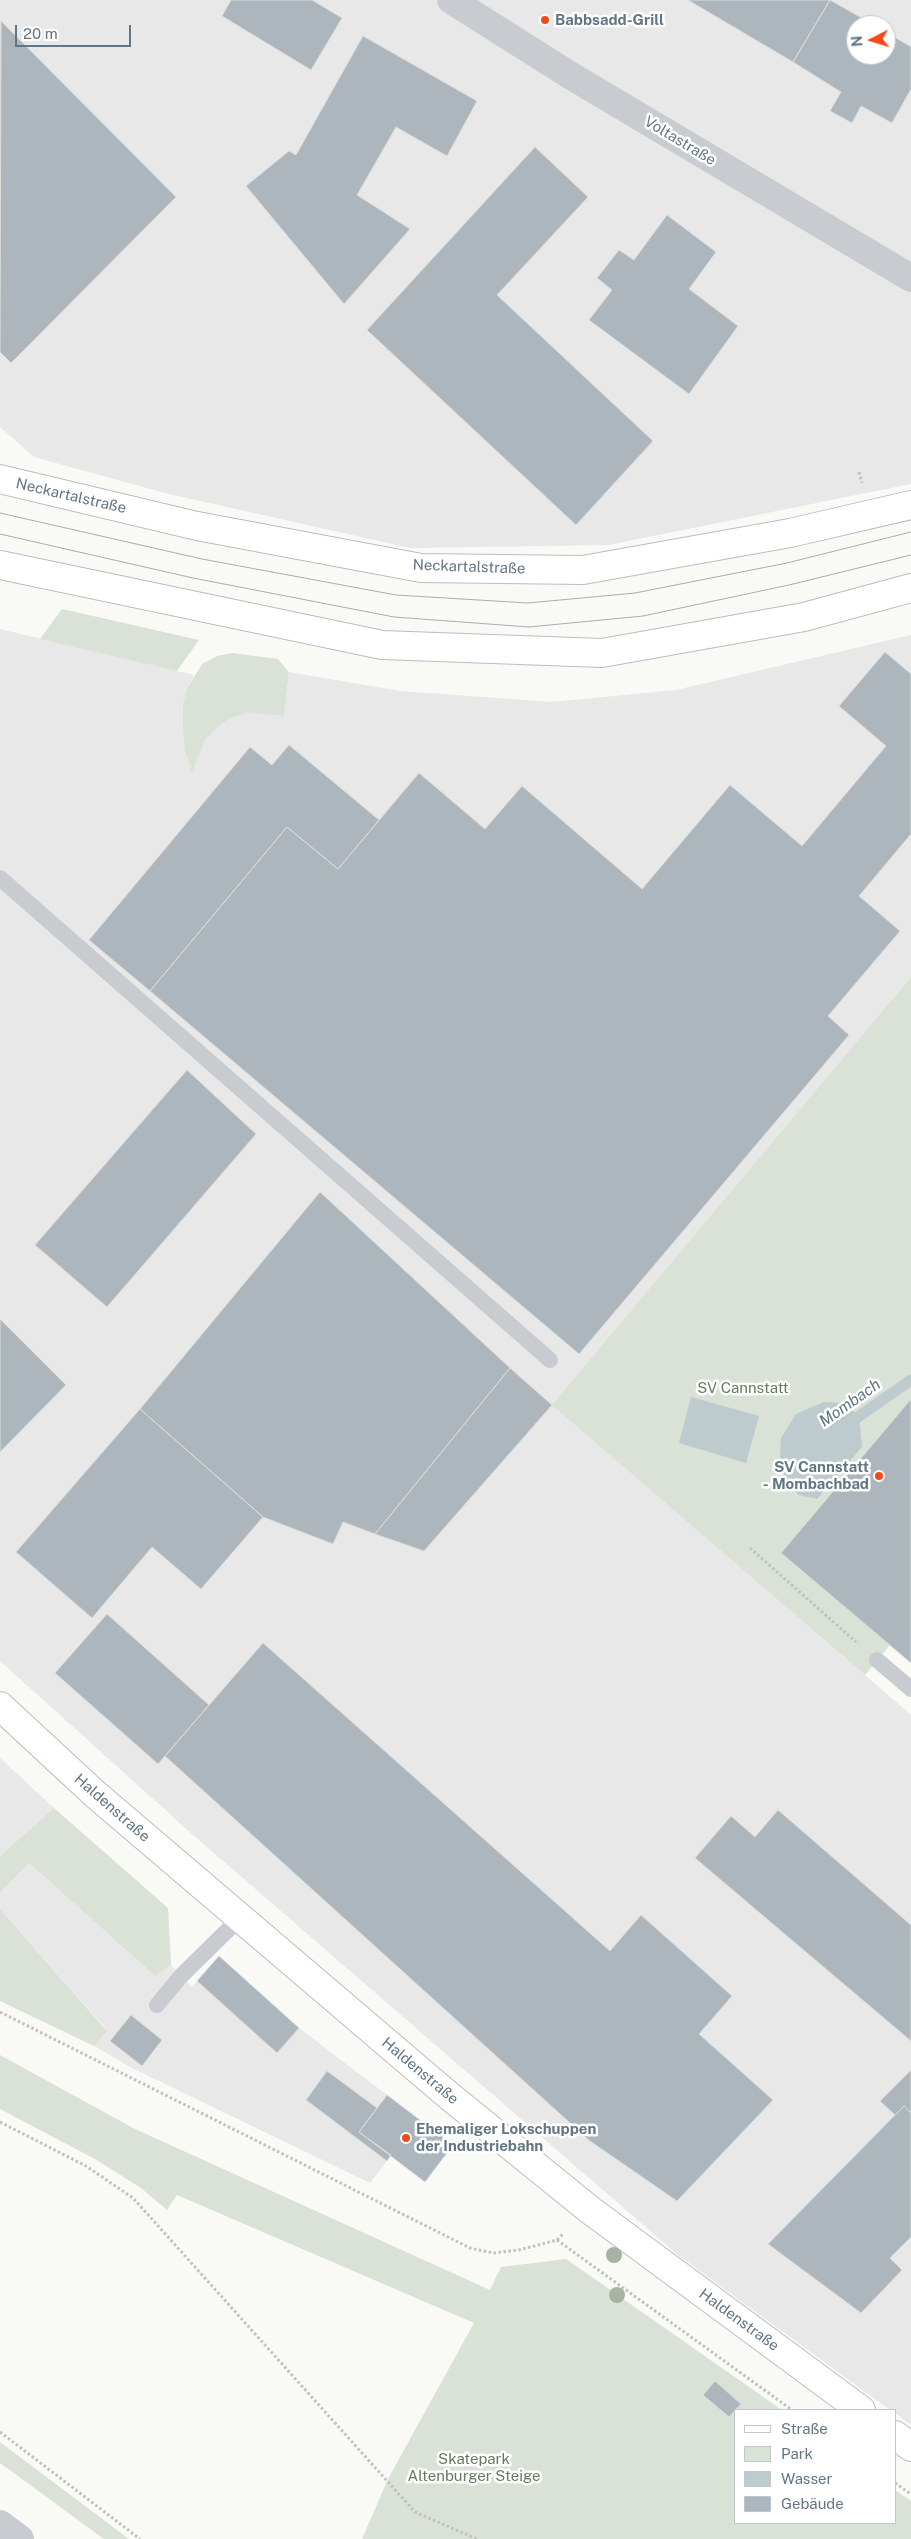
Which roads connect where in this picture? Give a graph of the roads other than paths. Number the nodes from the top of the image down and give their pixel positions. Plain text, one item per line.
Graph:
1 (451, 0) edge
2 (911, 278) edge
3 (1, 478) edge
4 (911, 505) edge
5 (0, 566) edge
6 (911, 588) edge
7 (0, 878) edge
8 (550, 1360) dead end
9 (877, 1660) road end
10 (911, 1689) edge
11 (0, 1706) edge
12 (239, 1919) junction
13 (157, 2005) dead end
14 (861, 2409) edge
15 (896, 2436) edge
16 (911, 2447) edge
17 (0, 2524) edge
18 (20, 2539) edge

1 - 2 street, Voltastraße
3 - 4 main road, Neckartalstraße
5 - 6 main road
7 - 8 lane
9 - 10 lane
11 - 12 main road, Haldenstraße
12 - 13 lane
12 - 14 main road, Haldenstraße
15 - 16 main road
17 - 18 street

